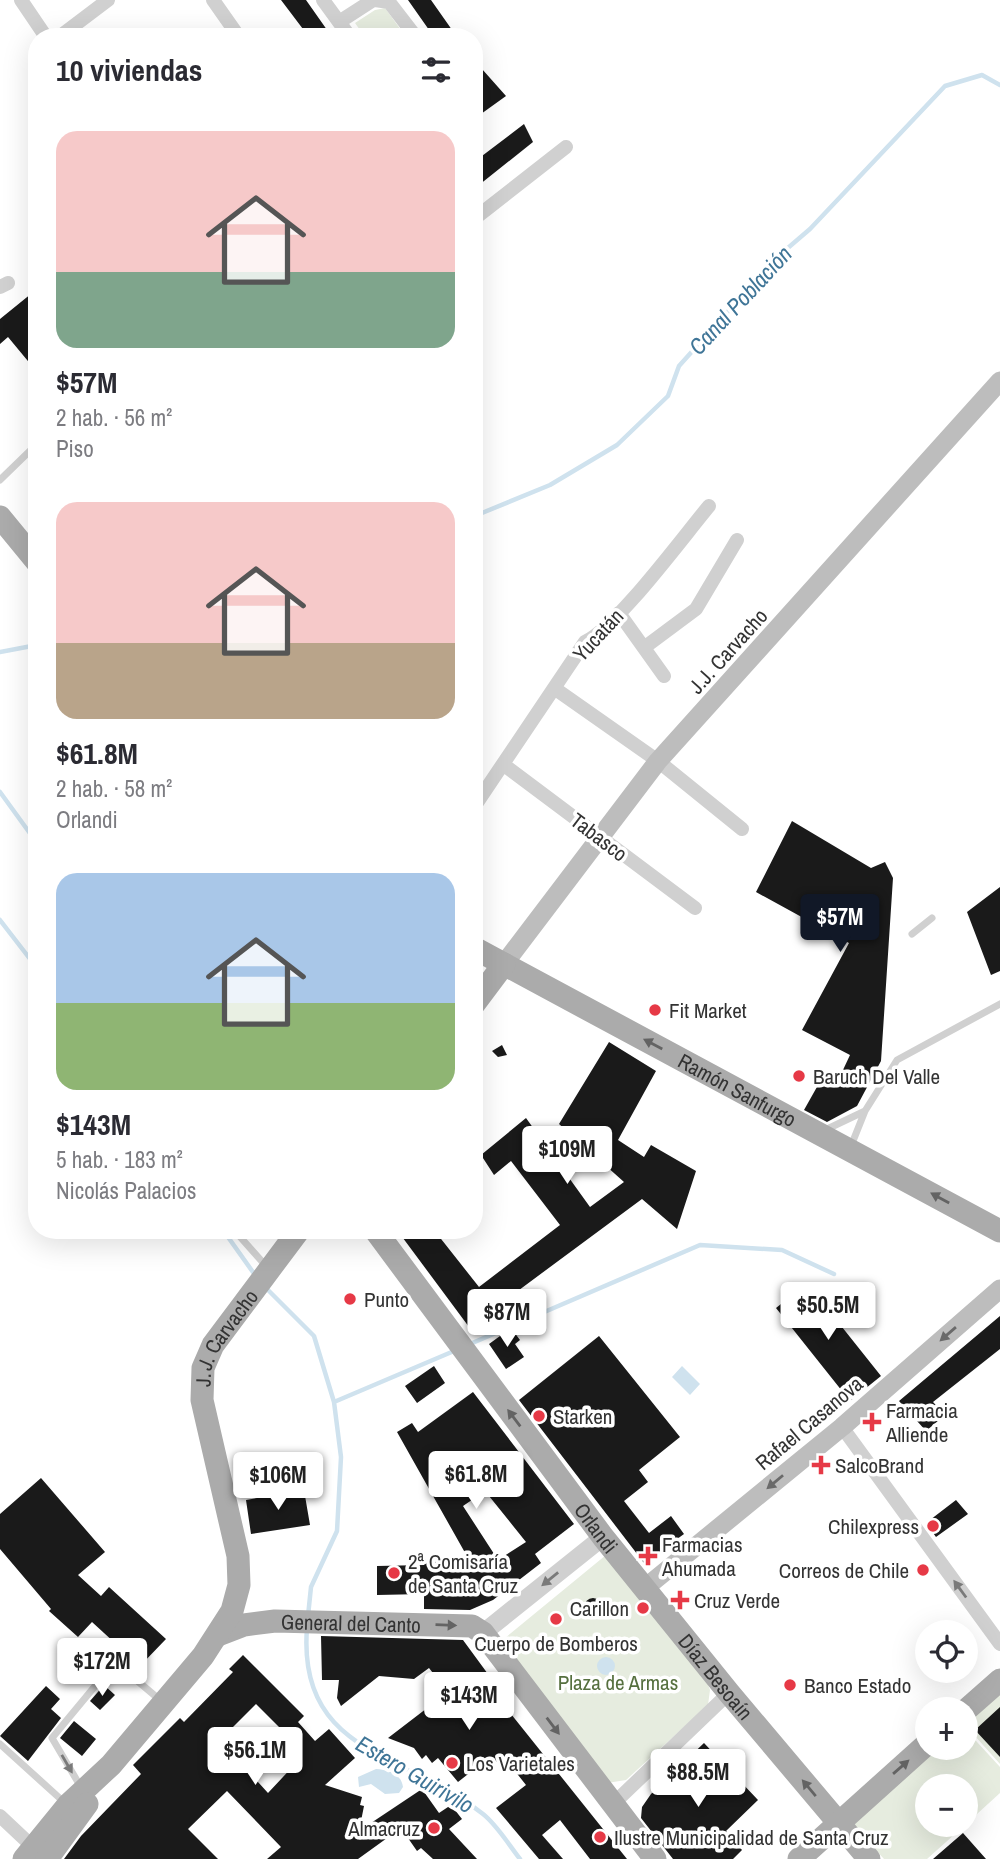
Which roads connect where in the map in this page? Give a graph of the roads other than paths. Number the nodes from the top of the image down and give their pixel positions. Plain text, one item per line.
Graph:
1 (21, 0) edge
2 (108, 0) edge
3 (213, 0) edge
4 (323, 0) edge
5 (374, 0) edge
6 (339, 22) junction
7 (40, 28) edge
8 (71, 28) edge
9 (230, 28) edge
10 (343, 28) edge
11 (409, 28) edge
12 (566, 147) dead end
13 (483, 209) edge
14 (1000, 381) edge
15 (28, 453) edge
16 (0, 480) edge
17 (709, 506) dead end
18 (0, 517) edge
19 (737, 540) dead end
20 (28, 547) edge
21 (619, 613) junction
22 (645, 647) junction
23 (664, 676) dead end
24 (554, 688) junction
25 (658, 761) junction
26 (504, 765) junction
27 (483, 794) edge
28 (742, 829) dead end
29 (600, 838) junction
30 (695, 908) dead end
31 (932, 918) dead end
32 (912, 934) dead end
33 (483, 953) edge
34 (504, 964) junction
35 (483, 992) edge
36 (1000, 1004) edge
37 (865, 1111) junction
38 (819, 1133) junction
39 (850, 1149) junction
40 (1000, 1231) edge
41 (240, 1239) edge
42 (292, 1239) edge
43 (381, 1239) edge
44 (267, 1272) junction
45 (1000, 1289) edge
46 (842, 1427) junction
47 (603, 1537) junction
48 (239, 1585) junction
49 (645, 1588) junction
50 (275, 1621) junction
51 (482, 1633) junction
52 (218, 1635) junction
53 (1000, 1644) edge
54 (1000, 1680) edge
55 (729, 1693) junction
56 (978, 1699) edge
57 (164, 1702) junction
58 (0, 1744) edge
59 (915, 1754) edge
60 (110, 1765) junction
61 (75, 1798) junction
62 (612, 1805) junction
63 (0, 1816) edge
64 (838, 1822) junction
65 (35, 1855) edge
66 (654, 1859) edge
67 (799, 1859) edge
68 (869, 1859) edge

1 - 7 street
2 - 8 street
3 - 9 street
4 - 6 street
5 - 6 street
5 - 11 street
6 - 10 street
12 - 13 street
14 - 25 main road, J.J. Carvacho
15 - 16 lane
17 - 21 street, Yucatán
18 - 20 main road
19 - 22 street
21 - 22 street
21 - 24 street, Yucatán
22 - 23 street
24 - 25 street
24 - 26 street, Yucatán
25 - 28 street
25 - 29 main road, J.J. Carvacho
26 - 27 street, Yucatán
26 - 29 street, Tabasco
29 - 30 street, Tabasco
29 - 34 main road, J.J. Carvacho
31 - 32 lane
33 - 34 main road, Ramón Sanfurgo
34 - 35 main road
38 -> 34 main road, Ramón Sanfurgo
36 - 37 lane
37 - 38 lane
37 - 39 lane
38 - 39 main road, Ramón Sanfurgo
40 -> 39 main road, Ramón Sanfurgo
41 - 44 lane
42 - 44 main road, J. J. Carvacho
47 -> 43 main road, Orlandi
44 - 48 main road, J. J. Carvacho
45 -> 46 main road, Rafael Casanova
46 -> 49 main road, Rafael Casanova
53 -> 46 street
47 - 49 main road, Orlandi
47 -> 51 street
48 - 50 main road
48 - 52 main road
49 - 55 main road, Díaz Besoaín
50 -> 51 main road, General del Canto
50 - 52 main road, General del Canto
51 -> 62 main road
52 - 57 main road
54 - 56 main road
55 - 62 street
64 -> 55 main road, Díaz Besoaín
57 - 60 main road
57 -> 61 lane
58 - 61 lane
64 -> 59 main road
60 - 61 main road
60 - 65 main road
61 - 65 main road
62 - 66 main road
63 - 65 street
64 - 67 main road
64 - 68 main road, Díaz Besoaín

